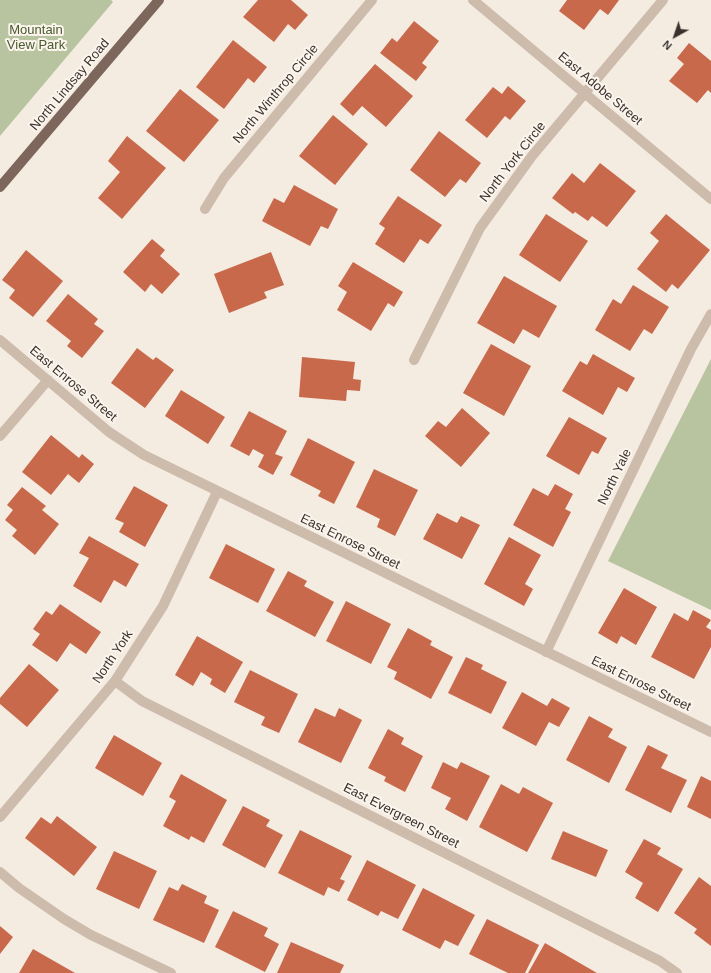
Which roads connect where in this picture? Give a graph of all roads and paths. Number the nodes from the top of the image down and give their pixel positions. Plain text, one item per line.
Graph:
1 (159, 0) edge
2 (372, 0) edge
3 (473, 0) edge
4 (663, 0) edge
5 (585, 94) junction
6 (0, 187) edge
7 (711, 199) edge
8 (205, 209) dead end
9 (711, 314) edge
10 (0, 340) edge
11 (414, 360) dead end
12 (48, 380) junction
13 (0, 436) edge
14 (218, 492) junction
15 (546, 652) junction
16 (115, 681) junction
17 (711, 732) edge
18 (0, 817) edge
19 (0, 872) edge
20 (171, 973) edge
21 (677, 973) edge

1 - 6 main road, North Lindsay Road
2 - 8 street, North Winthrop Circle
3 - 5 street, East Adobe Street
4 - 5 street, North York Circle
5 - 7 street, East Adobe Street
5 - 11 street, North York Circle
9 - 15 street, North Yale
10 - 12 street, East Enrose Street
12 - 13 street
12 - 14 street, East Enrose Street
14 - 15 street, East Enrose Street
14 - 16 street, North York
15 - 17 street, East Enrose Street
16 - 18 street, North York
16 - 21 street, East Evergreen Street
19 - 20 street

